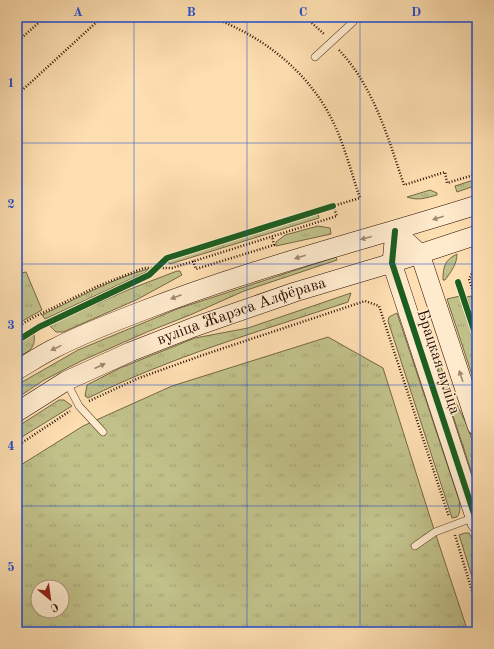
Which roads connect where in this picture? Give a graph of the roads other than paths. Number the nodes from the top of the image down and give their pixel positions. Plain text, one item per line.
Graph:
1 (353, 22) dead end
2 (315, 57) dead end
3 (477, 205) edge
4 (395, 231) junction
5 (477, 235) edge
6 (420, 254) junction
7 (392, 263) junction
8 (17, 370) edge
9 (66, 381) junction
10 (17, 412) edge
11 (477, 426) edge
12 (103, 432) dead end
13 (476, 520) edge
14 (414, 546) dead end

1 - 2 lane
3 -> 4 main road, вуліца Жарэса Алфёрава
4 - 6 main road, Брацкая вуліца
4 - 7 main road, Брацкая вуліца
4 -> 8 main road, вуліца Жарэса Алфёрава
5 - 6 main road, вуліца Жарэса Алфёрава
6 - 7 main road, вуліца Жарэса Алфёрава
11 -> 6 main road, Брацкая вуліца
9 -> 7 main road, вуліца Жарэса Алфёрава
7 - 13 main road, Брацкая вуліца
9 - 10 main road, вуліца Жарэса Алфёрава
9 - 12 lane
13 - 14 lane

